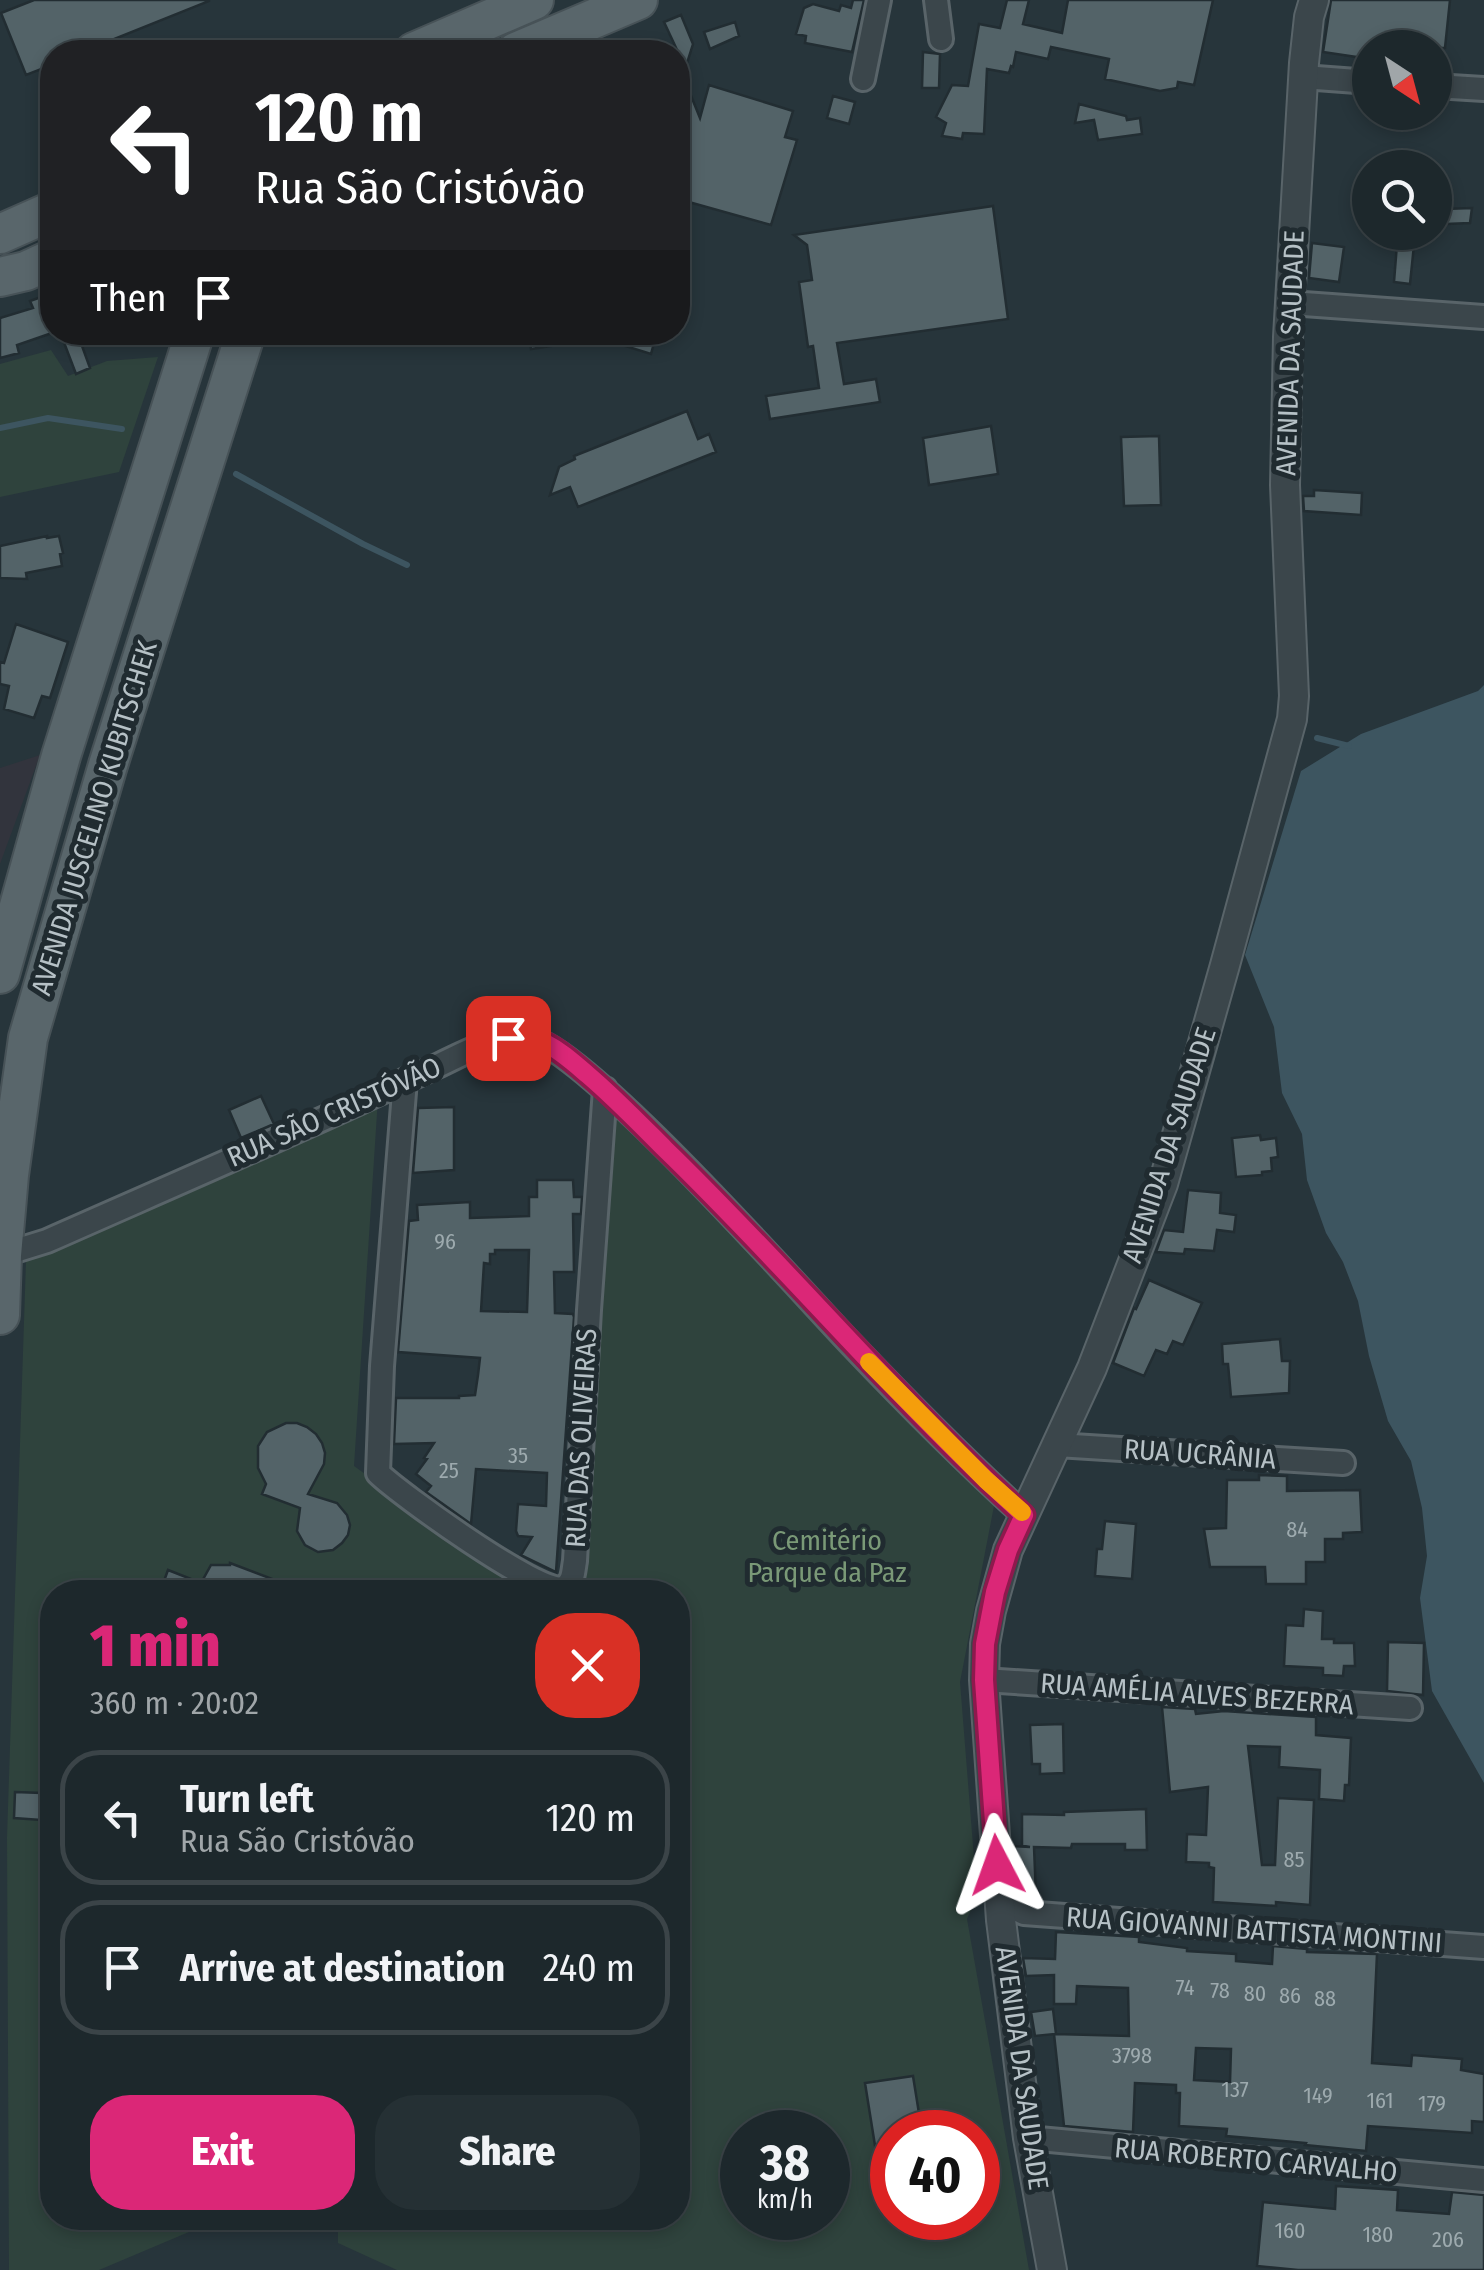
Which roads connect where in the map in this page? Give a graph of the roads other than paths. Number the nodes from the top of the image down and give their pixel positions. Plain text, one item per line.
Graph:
1 (534, 0) edge
2 (638, 0) edge
3 (879, 0) edge
4 (936, 0) edge
5 (1314, 0) edge
6 (940, 39) dead end
7 (442, 40) edge
8 (544, 40) edge
9 (1303, 77) junction
10 (863, 80) dead end
11 (1352, 81) edge
12 (1452, 87) edge
13 (1484, 89) edge
14 (40, 216) edge
15 (0, 234) edge
16 (1290, 302) junction
17 (1484, 317) edge
18 (191, 345) edge
19 (242, 345) edge
20 (0, 974) edge
21 (406, 1080) junction
22 (604, 1090) junction
23 (4, 1174) edge
24 (2, 1255) edge
25 (0, 1316) edge
26 (1057, 1445) junction
27 (1343, 1463) dead end
28 (1024, 1515) junction
29 (532, 1580) edge
30 (572, 1580) edge
31 (984, 1680) junction
32 (1410, 1708) dead end
33 (1008, 1912) junction
34 (1484, 1946) edge
35 (1028, 2138) junction
36 (1484, 2180) edge
37 (1052, 2270) edge

1 - 7 main road
2 - 8 main road
3 - 10 street
4 - 6 street
5 - 9 street, AVENIDA DA SAUDADE
9 - 11 street
9 - 16 street, AVENIDA DA SAUDADE
12 - 13 street
14 - 15 main road
16 - 17 street
16 - 26 street, AVENIDA DA SAUDADE
18 - 20 main road, AVENIDA JUSCELINO KUBITSCHEK
19 - 23 main road, AVENIDA JUSCELINO KUBITSCHEK
21 - 22 street, RUA SÃO CRISTÓVÃO
21 - 24 street, RUA SÃO CRISTÓVÃO
21 - 29 street, RUA DAS OLIVEIRAS
22 - 28 street, RUA SÃO CRISTÓVÃO
22 - 30 street, RUA DAS OLIVEIRAS
23 - 24 main road, AVENIDA JUSCELINO KUBITSCHEK
24 - 25 main road, AVENIDA JUSCELINO KUBITSCHEK
26 - 27 street, RUA UCRÂNIA
26 - 28 street, AVENIDA DA SAUDADE
28 - 31 street, AVENIDA DA SAUDADE
31 - 32 street, RUA AMÉLIA ALVES BEZERRA
31 - 33 street, AVENIDA DA SAUDADE
33 - 34 street, RUA GIOVANNI BATTISTA MONTINI
33 - 35 street, AVENIDA DA SAUDADE
35 - 36 street, RUA ROBERTO CARVALHO
35 - 37 street, AVENIDA DA SAUDADE

